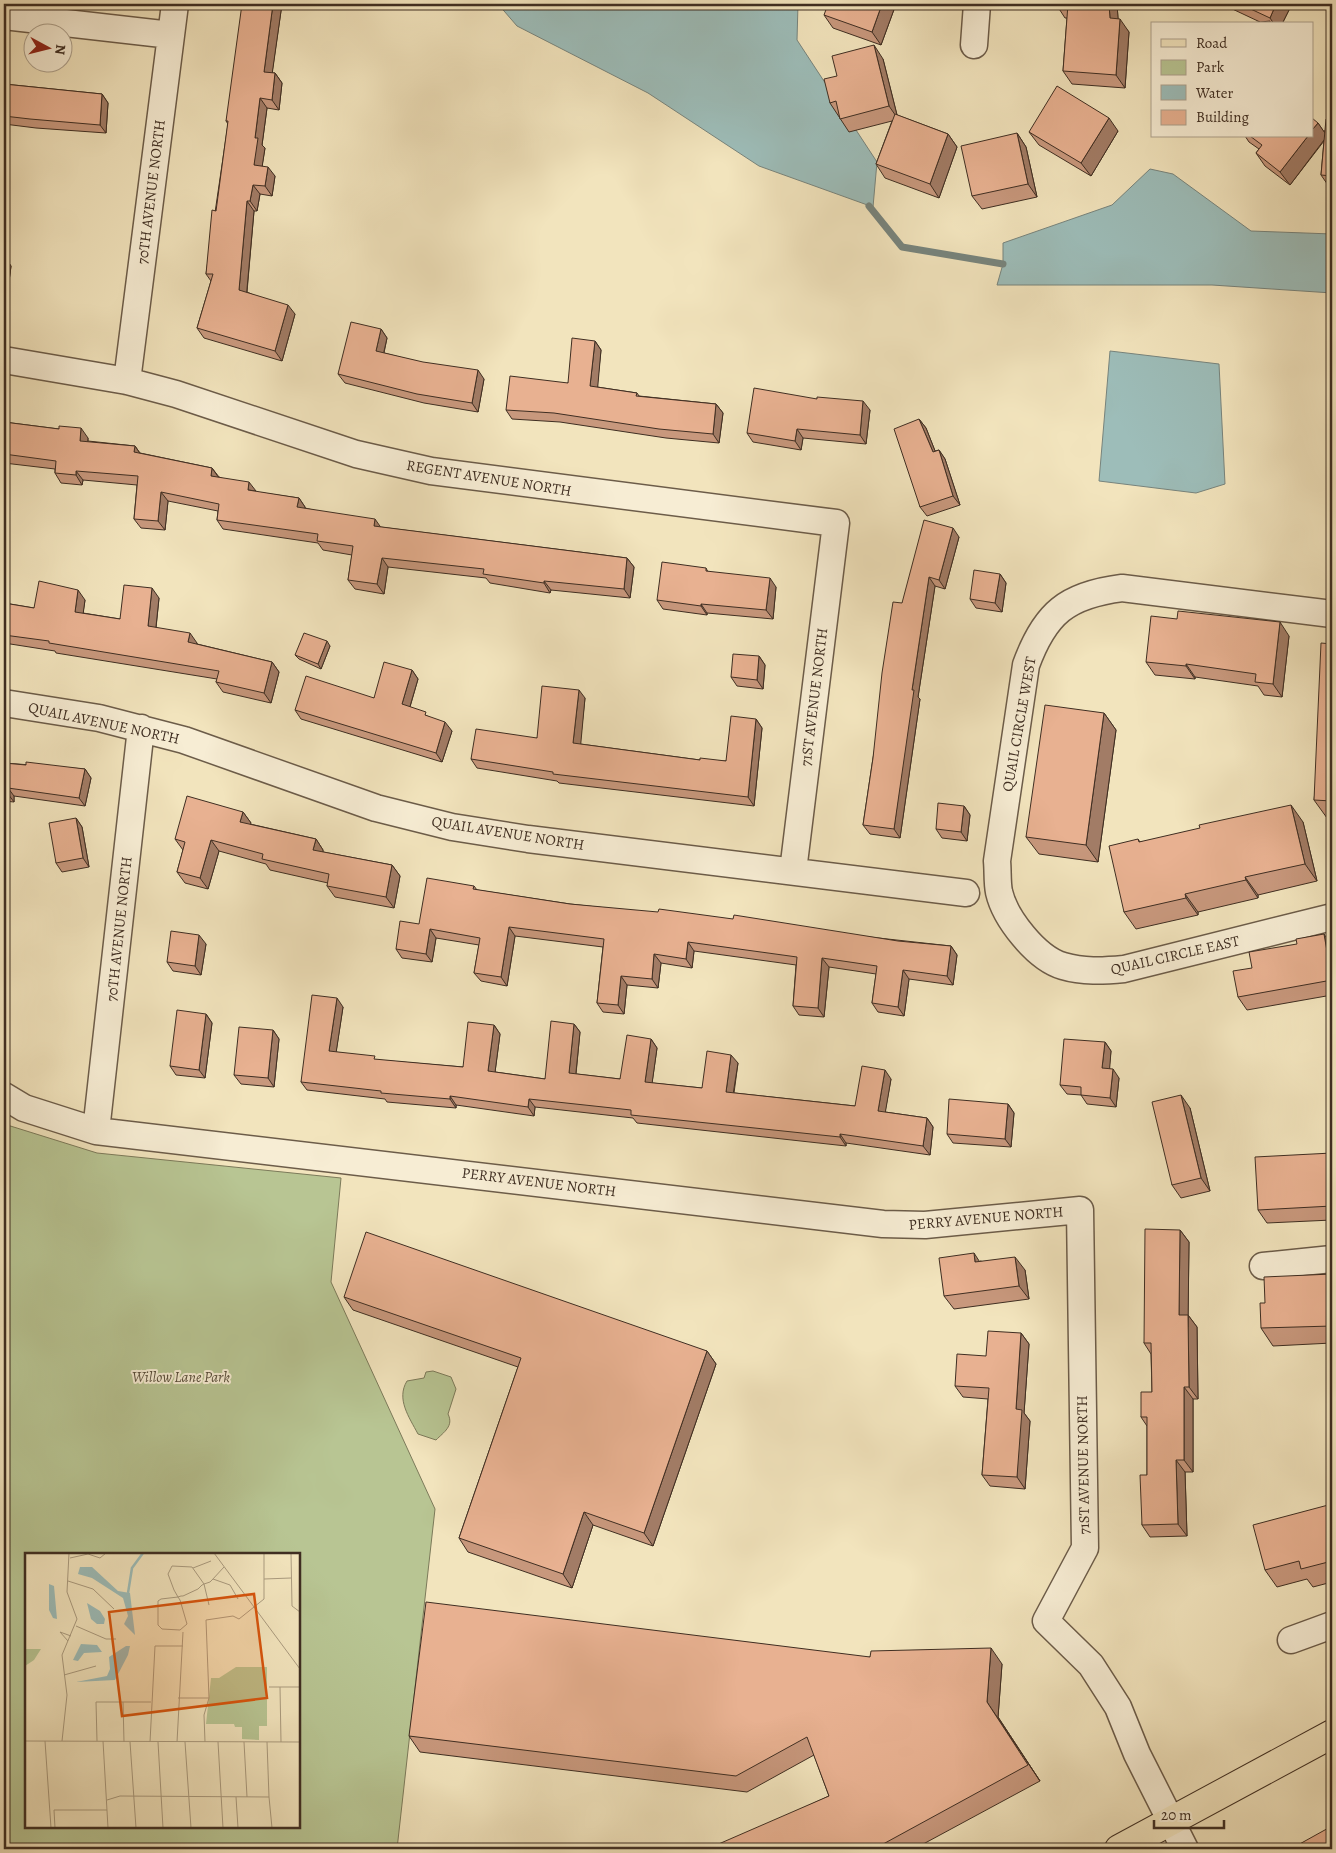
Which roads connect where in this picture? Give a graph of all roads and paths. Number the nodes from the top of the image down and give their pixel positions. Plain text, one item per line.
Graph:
1 (175, 4) edge
2 (977, 4) edge
3 (4, 16) edge
4 (171, 35) junction
5 (974, 45) dead end
6 (4, 360) edge
7 (127, 381) junction
8 (836, 523) joint
9 (1332, 614) edge
10 (4, 703) edge
11 (141, 728) junction
12 (793, 871) junction
13 (966, 893) dead end
14 (1332, 917) edge
15 (1026, 939) joint
16 (4, 1096) edge
17 (96, 1131) junction
18 (1080, 1210) joint
19 (1332, 1259) edge
20 (1263, 1266) dead end
21 (1332, 1624) edge
22 (1292, 1640) dead end
23 (1332, 1734) edge
24 (1170, 1822) junction
25 (1119, 1849) edge
26 (1185, 1849) edge

1 - 4 street, 70TH AVENUE NORTH
2 - 5 street
3 - 4 street
4 - 7 street, 70TH AVENUE NORTH
6 - 7 street, REGENT AVENUE NORTH
7 - 8 street, REGENT AVENUE NORTH
8 - 12 street, 71ST AVENUE NORTH
9 - 15 street, QUAIL CIRCLE WEST
10 - 11 street, QUAIL AVENUE NORTH
11 - 12 street, QUAIL AVENUE NORTH
11 - 17 street, 70TH AVENUE NORTH
12 - 13 street, QUAIL AVENUE NORTH
14 - 15 street, QUAIL CIRCLE EAST
16 - 17 street, PERRY AVENUE NORTH
17 - 18 street, PERRY AVENUE NORTH
18 - 24 street, 71ST AVENUE NORTH
19 - 20 street
21 - 22 street
23 - 24 main road
24 - 25 main road
24 - 26 street

